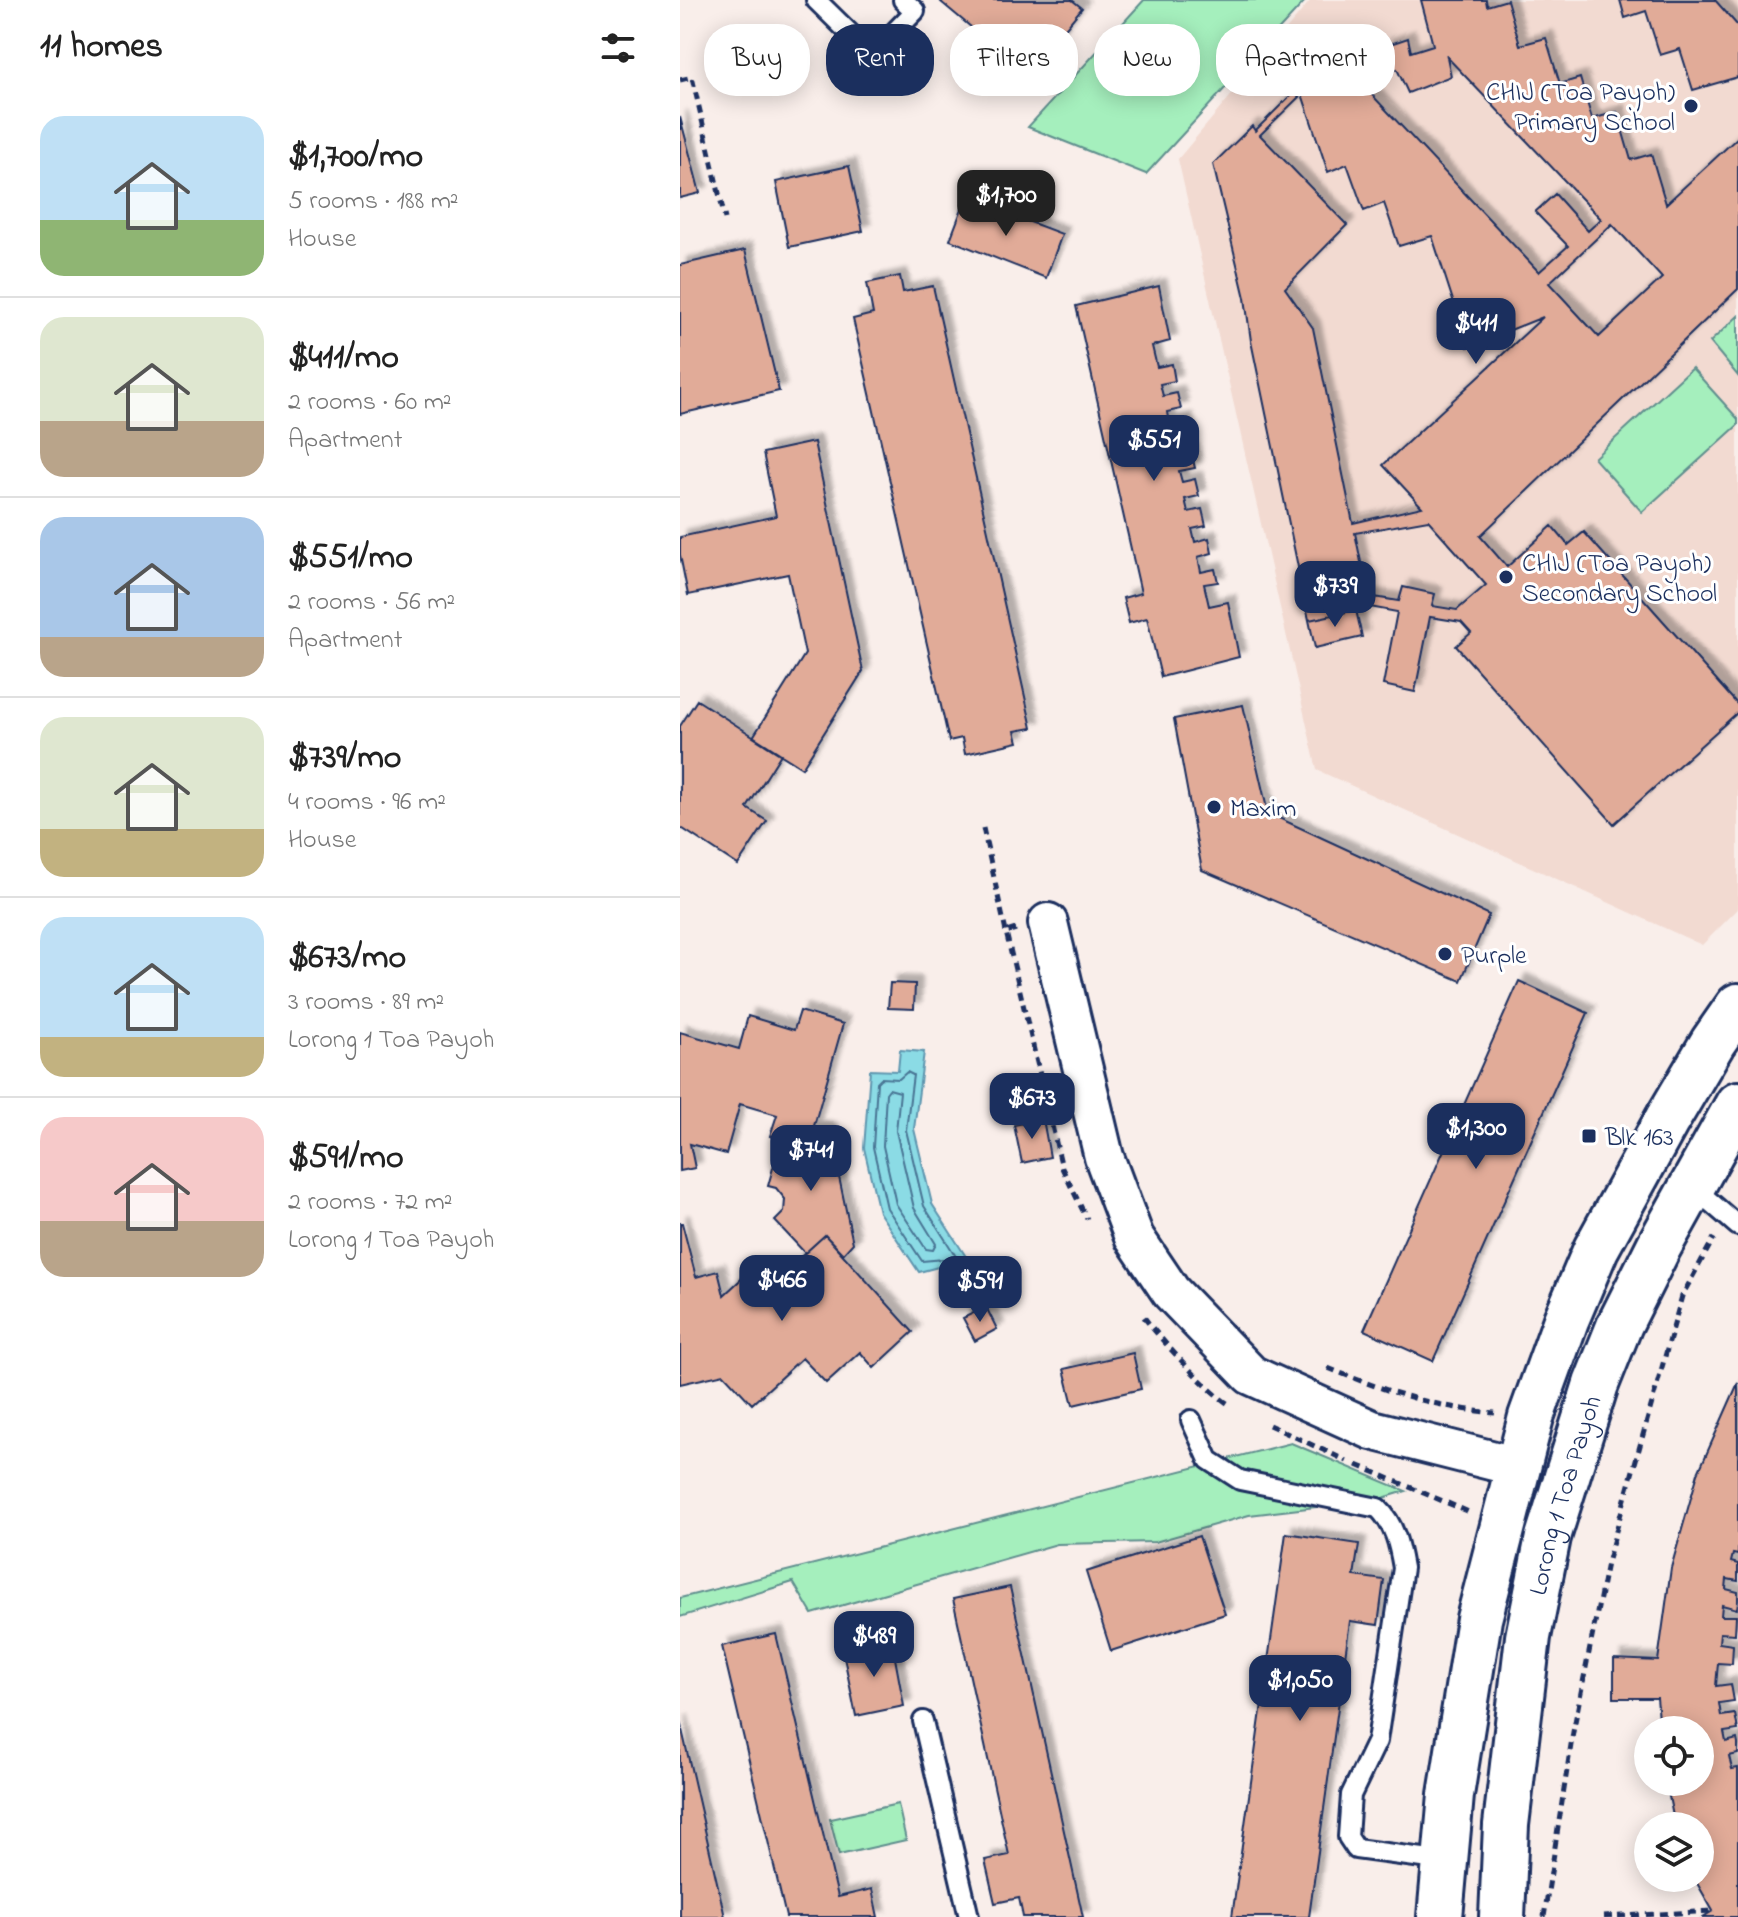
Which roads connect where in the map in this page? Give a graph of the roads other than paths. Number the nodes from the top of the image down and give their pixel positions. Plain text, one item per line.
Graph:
1 (816, 0) edge
2 (903, 0) edge
3 (1048, 923) dead end
4 (1738, 1006) edge
5 (1738, 1104) edge
6 (1692, 1186) junction
7 (1732, 1221) edge
8 (1191, 1420) dead end
9 (1518, 1467) junction
10 (923, 1721) dead end
11 (1445, 1861) junction
12 (969, 1917) edge
13 (1440, 1917) edge
14 (1502, 1917) edge

1 - 2 lane
3 - 9 street, Lorong 1 Toa Payoh
4 - 9 main road, Lorong 1 Toa Payoh
5 - 6 main road, Lorong 1 Toa Payoh
6 - 7 lane
6 - 14 main road, Lorong 1 Toa Payoh
8 - 11 lane
9 - 11 main road, Lorong 1 Toa Payoh
10 - 12 lane
11 - 13 main road, Lorong 1 Toa Payoh

